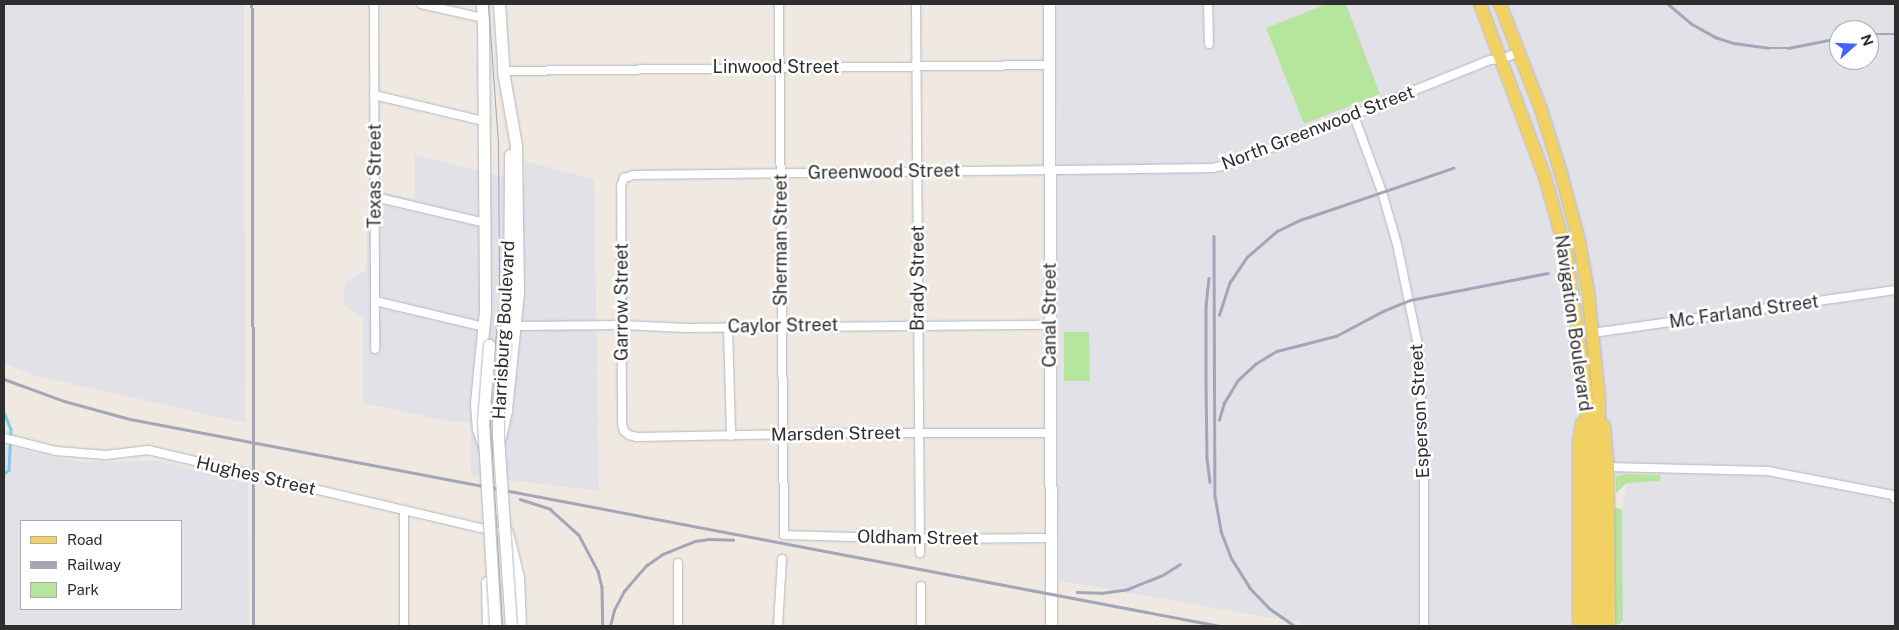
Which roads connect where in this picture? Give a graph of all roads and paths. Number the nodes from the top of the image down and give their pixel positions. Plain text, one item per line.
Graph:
1 (374, 4) edge
2 (421, 4) edge
3 (482, 4) edge
4 (499, 4) edge
5 (779, 4) edge
6 (916, 4) edge
7 (1049, 4) edge
8 (1208, 4) edge
9 (1480, 4) edge
10 (1500, 4) edge
11 (482, 18) junction
12 (1209, 44) dead end
13 (1519, 52) junction
14 (1502, 59) junction
15 (1050, 65) junction
16 (917, 67) junction
17 (779, 68) junction
18 (503, 71) junction
19 (374, 95) junction
20 (1541, 109) junction
21 (1524, 115) junction
22 (1354, 116) junction
23 (483, 121) junction
24 (1050, 170) junction
25 (918, 172) junction
26 (781, 174) junction
27 (628, 177) joint
28 (375, 197) junction
29 (486, 223) junction
30 (1895, 290) edge
31 (375, 302) junction
32 (622, 325) junction
33 (918, 325) junction
34 (1050, 325) junction
35 (516, 326) junction
36 (781, 326) junction
37 (484, 327) junction
38 (728, 328) junction
39 (1593, 333) junction
40 (1579, 339) junction
41 (375, 349) dead end
42 (1593, 398) junction
43 (478, 429) junction
44 (502, 429) junction
45 (624, 431) joint
46 (919, 432) junction
47 (1051, 433) junction
48 (782, 434) junction
49 (731, 436) junction
50 (4, 438) edge
51 (1608, 467) junction
52 (1895, 499) edge
53 (404, 510) junction
54 (492, 531) junction
55 (507, 532) junction
56 (784, 535) joint
57 (1052, 538) junction
58 (920, 539) junction
59 (920, 553) dead end
60 (1594, 558) junction
61 (782, 559) dead end
62 (678, 562) dead end
63 (921, 586) dead end
64 (404, 626) edge
65 (488, 626) edge
66 (495, 626) edge
67 (511, 626) edge
68 (520, 626) edge
69 (678, 626) edge
70 (778, 626) edge
71 (921, 626) edge
72 (1051, 626) edge
73 (1424, 626) edge
74 (1580, 626) edge
75 (1590, 626) edge
76 (1599, 626) edge
77 (1608, 626) edge

1 - 19 street, Texas Street
2 - 11 street
3 - 11 main road, Harrisburg Boulevard
4 - 18 main road, Harrisburg Boulevard
5 - 17 street, Sherman Street
6 - 16 street, Brady Street
7 - 15 main road, Canal Street
8 - 12 street
9 - 14 main road, Navigation Boulevard
10 - 13 main road, Navigation Boulevard
11 - 23 main road
11 - 66 main road, Harrisburg Boulevard, bridge
13 - 14 street, North Greenwood Street
13 - 20 main road, Navigation Boulevard
14 - 21 main road, Navigation Boulevard
14 - 22 street, North Greenwood Street
15 - 16 street, Linwood Street
15 - 24 main road, Canal Street
16 - 17 street, Linwood Street
16 - 25 street, Brady Street
17 - 18 street, Linwood Street
17 - 26 street, Sherman Street
18 - 35 main road
18 - 67 main road, Harrisburg Boulevard, bridge
19 - 23 street
19 - 28 street, Texas Street
20 - 21 main road
20 - 39 main road, Navigation Boulevard
21 - 40 main road, Navigation Boulevard
22 - 24 street, North Greenwood Street
22 - 73 street, Esperson Street
23 - 29 main road
24 - 25 street, Greenwood Street
24 - 34 main road, Canal Street
25 - 26 street, Greenwood Street
25 - 33 street, Brady Street
26 - 27 street, Greenwood Street
26 - 36 street, Sherman Street
27 - 32 street, Garrow Street
28 - 29 street
28 - 31 street, Texas Street
29 - 37 main road
30 - 39 street, Mc Farland Street
31 - 37 street
31 - 41 street, Texas Street
32 - 35 street, Caylor Street
32 - 38 street, Caylor Street
32 - 45 street, Garrow Street
33 - 34 street, Caylor Street
33 - 36 street, Caylor Street
33 - 46 street, Brady Street
34 - 47 main road, Canal Street
35 - 44 main road
36 - 38 street, Caylor Street
36 - 48 street, Sherman Street
37 - 43 main road
38 - 49 street
39 - 40 main road
39 - 42 main road, Navigation Boulevard
40 - 42 main road, Navigation Boulevard
42 - 51 main road
42 - 60 main road, Navigation Boulevard
42 - 74 main road
43 - 44 main road
43 - 54 main road
44 - 55 main road
45 - 49 street, Marsden Street
46 - 47 street, Marsden Street
46 - 48 street, Marsden Street
46 - 58 street, Brady Street
47 - 57 main road, Canal Street
48 - 49 street, Marsden Street
48 - 56 street, Sherman Street
50 - 53 street, Hughes Street
51 - 52 street
51 - 77 main road
53 - 54 street, Hughes Street
53 - 64 street
54 - 55 street, Hughes Street
54 - 65 main road
55 - 68 main road
56 - 58 street, Oldham Street
57 - 58 street, Oldham Street
57 - 72 main road, Canal Street
58 - 59 street, Brady Street
60 - 75 main road, Navigation Boulevard
60 - 76 main road, Navigation Boulevard
61 - 70 street
62 - 69 street
63 - 71 street

